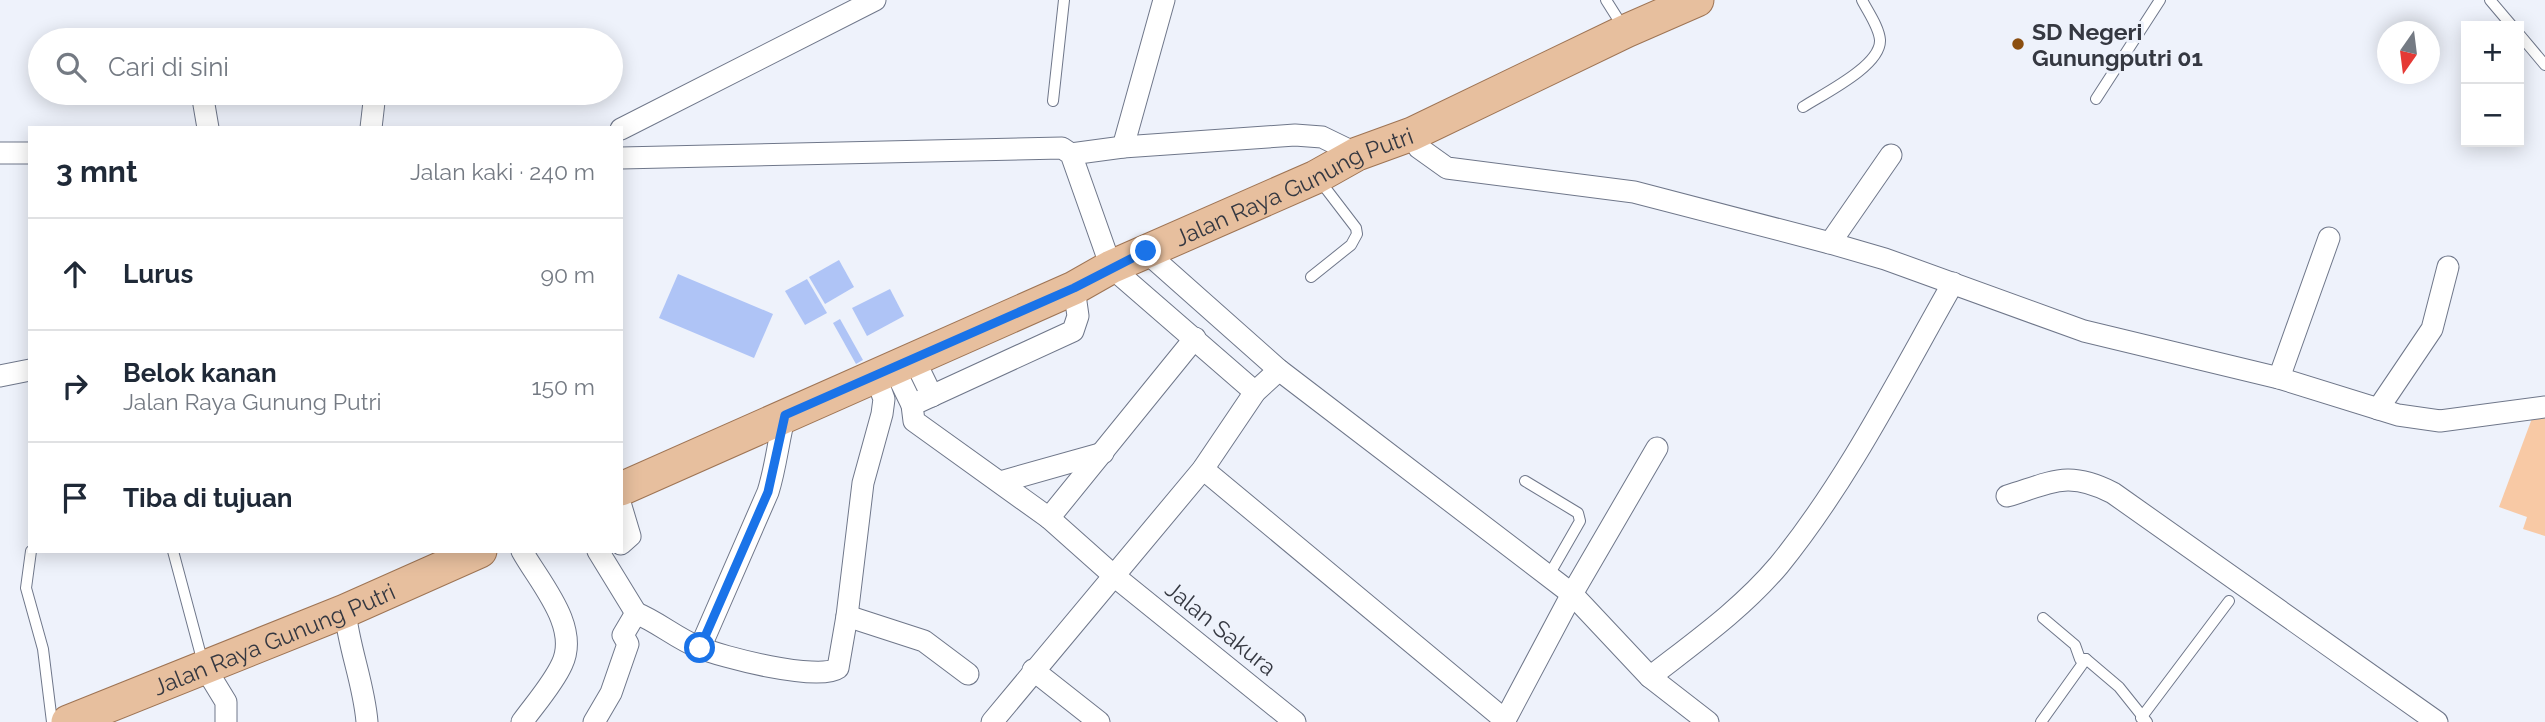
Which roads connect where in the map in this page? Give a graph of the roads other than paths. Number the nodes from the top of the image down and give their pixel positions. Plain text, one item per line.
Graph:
1 (875, 0) edge
2 (1064, 0) edge
3 (1164, 0) edge
4 (1606, 0) edge
5 (1697, 0) edge
6 (1862, 0) edge
7 (2161, 0) edge
8 (2490, 0) edge
9 (2508, 21) edge
10 (1626, 31) junction
11 (2524, 40) edge
12 (2545, 65) edge
13 (2096, 99) dead end
14 (1053, 101) dead end
15 (204, 105) edge
16 (374, 105) edge
17 (1803, 107) dead end
18 (208, 126) edge
19 (371, 126) edge
20 (623, 128) edge
21 (1412, 134) junction
22 (1123, 146) junction
23 (0, 153) edge
24 (28, 153) edge
25 (1071, 154) junction
26 (1357, 154) junction
27 (1891, 155) dead end
28 (623, 158) edge
29 (1316, 177) junction
30 (2329, 238) dead end
31 (1830, 243) junction
32 (1146, 251) junction
33 (1111, 267) junction
34 (2448, 267) dead end
35 (1311, 277) dead end
36 (1953, 284) junction
37 (1074, 288) junction
38 (1195, 338) junction
39 (894, 366) junction
40 (28, 370) edge
41 (1279, 370) junction
42 (0, 376) edge
43 (2278, 378) junction
44 (1255, 392) junction
45 (932, 396) junction
46 (912, 405) junction
47 (2545, 407) edge
48 (2378, 409) junction
49 (785, 415) junction
50 (1657, 449) dead end
51 (1103, 453) junction
52 (1203, 469) junction
53 (1525, 481) dead end
54 (1000, 482) junction
55 (623, 489) edge
56 (2007, 496) dead end
57 (1049, 518) junction
58 (623, 542) edge
59 (32, 553) edge
60 (174, 553) edge
61 (476, 553) edge
62 (523, 553) edge
63 (601, 553) edge
64 (1113, 575) junction
65 (1549, 575) junction
66 (1572, 594) junction
67 (2229, 601) dead end
68 (345, 611) junction
69 (636, 613) junction
70 (847, 616) junction
71 (2043, 618) dead end
72 (700, 648) junction
73 (2086, 659) junction
74 (204, 666) junction
75 (1033, 670) junction
76 (968, 674) dead end
77 (1650, 677) junction
78 (601, 720) edge
79 (2144, 720) edge
80 (1504, 721) edge
81 (52, 722) edge
82 (68, 722) edge
83 (226, 722) edge
84 (367, 722) edge
85 (522, 722) edge
86 (992, 722) edge
87 (1099, 722) edge
88 (1295, 722) edge
89 (1708, 722) edge
90 (2040, 722) edge
91 (2437, 722) edge

1 - 20 street
2 - 14 lane
3 - 22 street
4 - 10 lane
5 - 10 main road, Jalan Raya Gunung Putri
6 - 17 lane
7 - 13 lane
8 - 9 lane
10 - 21 main road, Jalan Raya Gunung Putri
11 - 12 lane
15 - 18 street
16 - 19 street
21 - 26 main road, Jalan Raya Gunung Putri
21 - 31 street
22 - 25 street
22 - 26 street
23 - 24 street
25 - 28 street
25 - 33 street
26 - 29 main road, Jalan Raya Gunung Putri
27 - 31 street
29 - 32 main road, Jalan Raya Gunung Putri
29 - 35 lane
30 - 43 street
31 - 36 street
32 - 33 main road, Jalan Raya Gunung Putri
32 - 41 street
33 - 37 main road, Jalan Raya Gunung Putri
33 - 38 street
34 - 48 street
36 - 43 street
36 - 77 street
37 - 39 main road, Jalan Raya Gunung Putri
37 - 45 street
38 - 44 street
38 - 51 street
39 - 45 street
39 - 46 street, Jalan Sakura
39 - 49 main road, Jalan Raya Gunung Putri
39 - 70 street
40 - 42 street
41 - 44 street
41 - 65 street
43 - 48 street
44 - 52 street
45 - 46 street
46 - 54 street, Jalan Sakura
47 - 48 street
49 - 55 main road, Jalan Raya Gunung Putri
49 - 72 street
50 - 66 street
51 - 54 street
51 - 57 street
52 - 64 street
52 - 80 street
53 - 65 lane
54 - 57 street, Jalan Sakura
55 - 58 street
56 - 91 street
57 - 64 street, Jalan Sakura
59 - 81 lane
60 - 74 lane
61 - 68 main road, Jalan Raya Gunung Putri
62 - 85 street
63 - 69 street
64 - 75 street
64 - 88 street, Jalan Sakura
65 - 66 street
66 - 77 street
66 - 80 street
67 - 79 lane
68 - 74 main road, Jalan Raya Gunung Putri
68 - 84 street
69 - 72 street
69 - 78 street
70 - 72 street
70 - 76 street
71 - 73 lane
73 - 79 lane
73 - 90 lane
74 - 82 main road, Jalan Raya Gunung Putri
74 - 83 street
75 - 86 street
75 - 87 street
77 - 89 street

